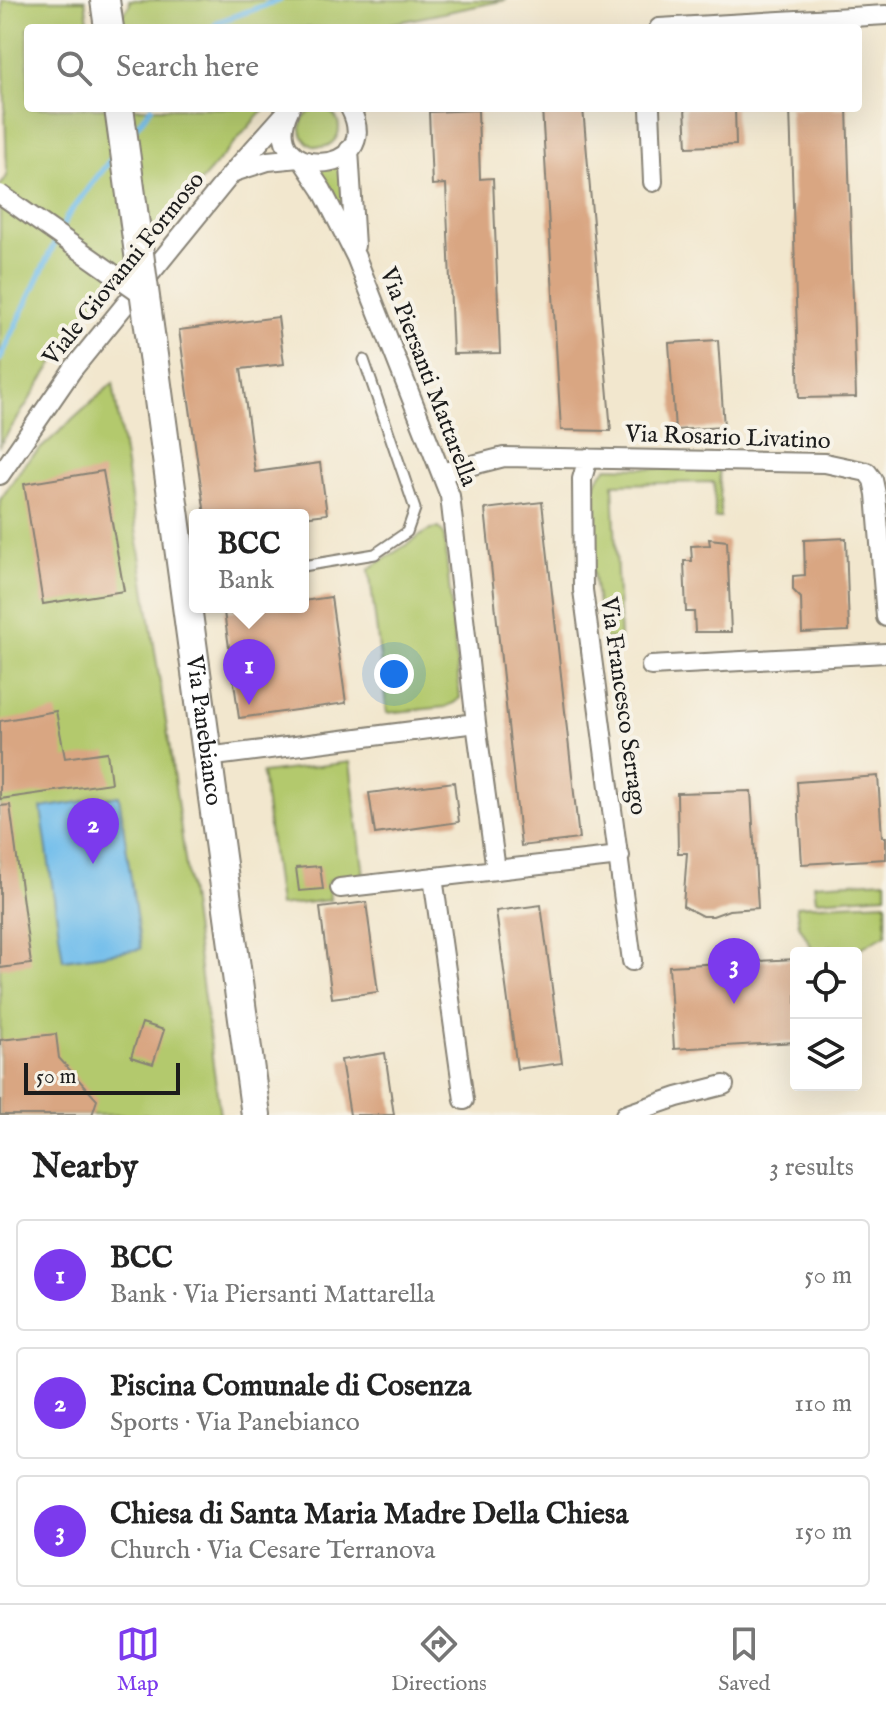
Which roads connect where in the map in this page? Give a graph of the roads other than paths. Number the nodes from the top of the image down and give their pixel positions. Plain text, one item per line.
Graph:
1 (105, 0) edge
2 (886, 15) edge
3 (108, 24) edge
4 (729, 24) edge
5 (120, 112) edge
6 (286, 112) edge
7 (288, 112) edge
8 (355, 112) edge
9 (650, 112) edge
10 (349, 150) junction
11 (300, 159) junction
12 (232, 173) junction
13 (653, 182) dead end
14 (0, 194) edge
15 (356, 257) junction
16 (145, 296) junction
17 (364, 360) dead end
18 (588, 458) junction
19 (441, 473) junction
20 (0, 475) edge
21 (309, 565) edge
22 (189, 585) edge
23 (192, 613) edge
24 (886, 617) edge
25 (886, 653) edge
26 (651, 666) dead end
27 (476, 723) junction
28 (207, 757) junction
29 (620, 856) junction
30 (496, 870) junction
31 (433, 877) junction
32 (340, 888) dead end
33 (632, 961) dead end
34 (724, 1085) dead end
35 (464, 1100) dead end
36 (256, 1115) edge
37 (625, 1115) edge

1 - 3 main road
2 - 4 street
5 - 16 main road, Via Panebianco, bridge
6 - 12 street, Viale Giovanni Formoso
7 - 11 street, Via Piersanti Mattarella
8 - 10 street, Via Piersanti Mattarella
9 - 13 street
10 - 11 street
10 - 15 street, Via Piersanti Mattarella
11 - 12 street
11 - 15 street, Via Piersanti Mattarella
12 - 20 street, Viale Giovanni Formoso
14 - 16 street, bridge
15 - 19 street, Via Piersanti Mattarella
16 - 22 main road, Via Panebianco, bridge
17 - 21 lane
18 - 19 street, Via Rosario Livatino
18 - 24 street, Via Rosario Livatino
18 - 29 street, Via Francesco Serrago
19 - 27 street, Via Piersanti Mattarella
23 - 28 main road, Via Panebianco
25 - 26 street
27 - 28 street
27 - 30 street, Via Piersanti Mattarella
28 - 36 main road, Via Panebianco
29 - 30 street
29 - 33 street, Via Francesco Serrago
30 - 31 street
31 - 32 street
31 - 35 street
34 - 37 street

